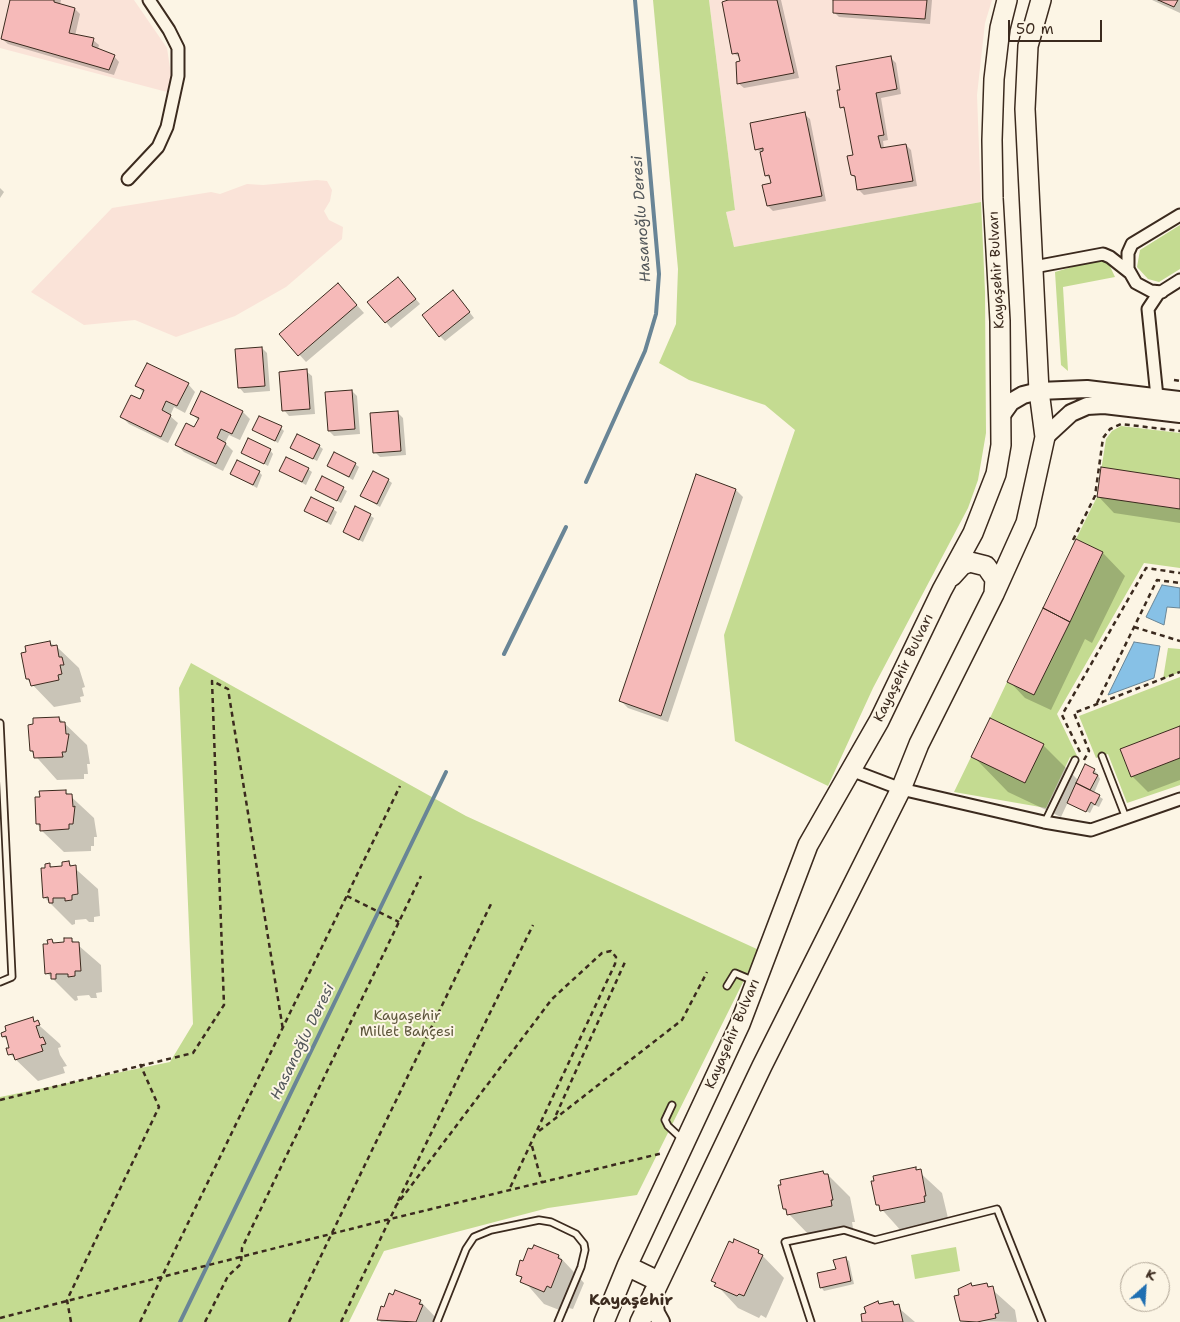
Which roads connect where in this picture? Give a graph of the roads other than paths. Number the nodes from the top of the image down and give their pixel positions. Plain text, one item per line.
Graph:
1 (149, 0) edge
2 (1008, 0) edge
3 (1041, 0) edge
4 (128, 179) dead end
5 (1180, 215) edge
6 (1034, 267) junction
7 (1129, 272) junction
8 (1180, 280) edge
9 (1162, 292) junction
10 (1039, 391) junction
11 (1157, 397) junction
12 (1180, 400) edge
13 (1180, 414) edge
14 (1001, 416) junction
15 (1045, 437) junction
16 (942, 590) junction
17 (994, 594) junction
18 (0, 723) edge
19 (1102, 756) dead end
20 (1076, 760) dead end
21 (851, 770) junction
22 (901, 789) junction
23 (1180, 799) edge
24 (1126, 818) junction
25 (1045, 822) junction
26 (2, 824) edge
27 (756, 981) junction
28 (0, 982) edge
29 (727, 986) dead end
30 (672, 1104) dead end
31 (684, 1145) junction
32 (627, 1266) junction
33 (656, 1287) junction
34 (437, 1322) edge
35 (558, 1322) edge
36 (604, 1322) edge
37 (640, 1322) edge
38 (661, 1322) edge
39 (812, 1322) edge
40 (1042, 1322) edge

1 - 4 street
2 - 14 main road, Kayaşehir Bulvarı
3 - 6 main road
5 - 7 street
6 - 7 street
6 - 10 main road
7 - 9 street
8 - 9 street
9 - 11 street
10 - 11 street
10 - 14 street
10 - 15 main road
11 - 12 street
13 - 15 street
14 - 16 main road, Kayaşehir Bulvarı
15 - 17 main road
16 - 17 main road
16 - 21 main road, Kayaşehir Bulvarı
17 - 22 main road
18 - 26 lane
19 - 24 lane
20 - 25 lane
21 - 22 street
21 - 27 main road, Kayaşehir Bulvarı
22 - 25 street
22 - 33 main road
23 - 24 street
24 - 25 street
26 - 28 lane
27 - 29 lane
27 - 31 main road, Kayaşehir Bulvarı
30 - 31 lane
31 - 32 main road, Kayaşehir Bulvarı
32 - 33 main road
32 - 36 main road, Kayaşehir Bulvarı
33 - 37 main road
33 - 38 street
34 - 35 lane
39 - 40 lane

